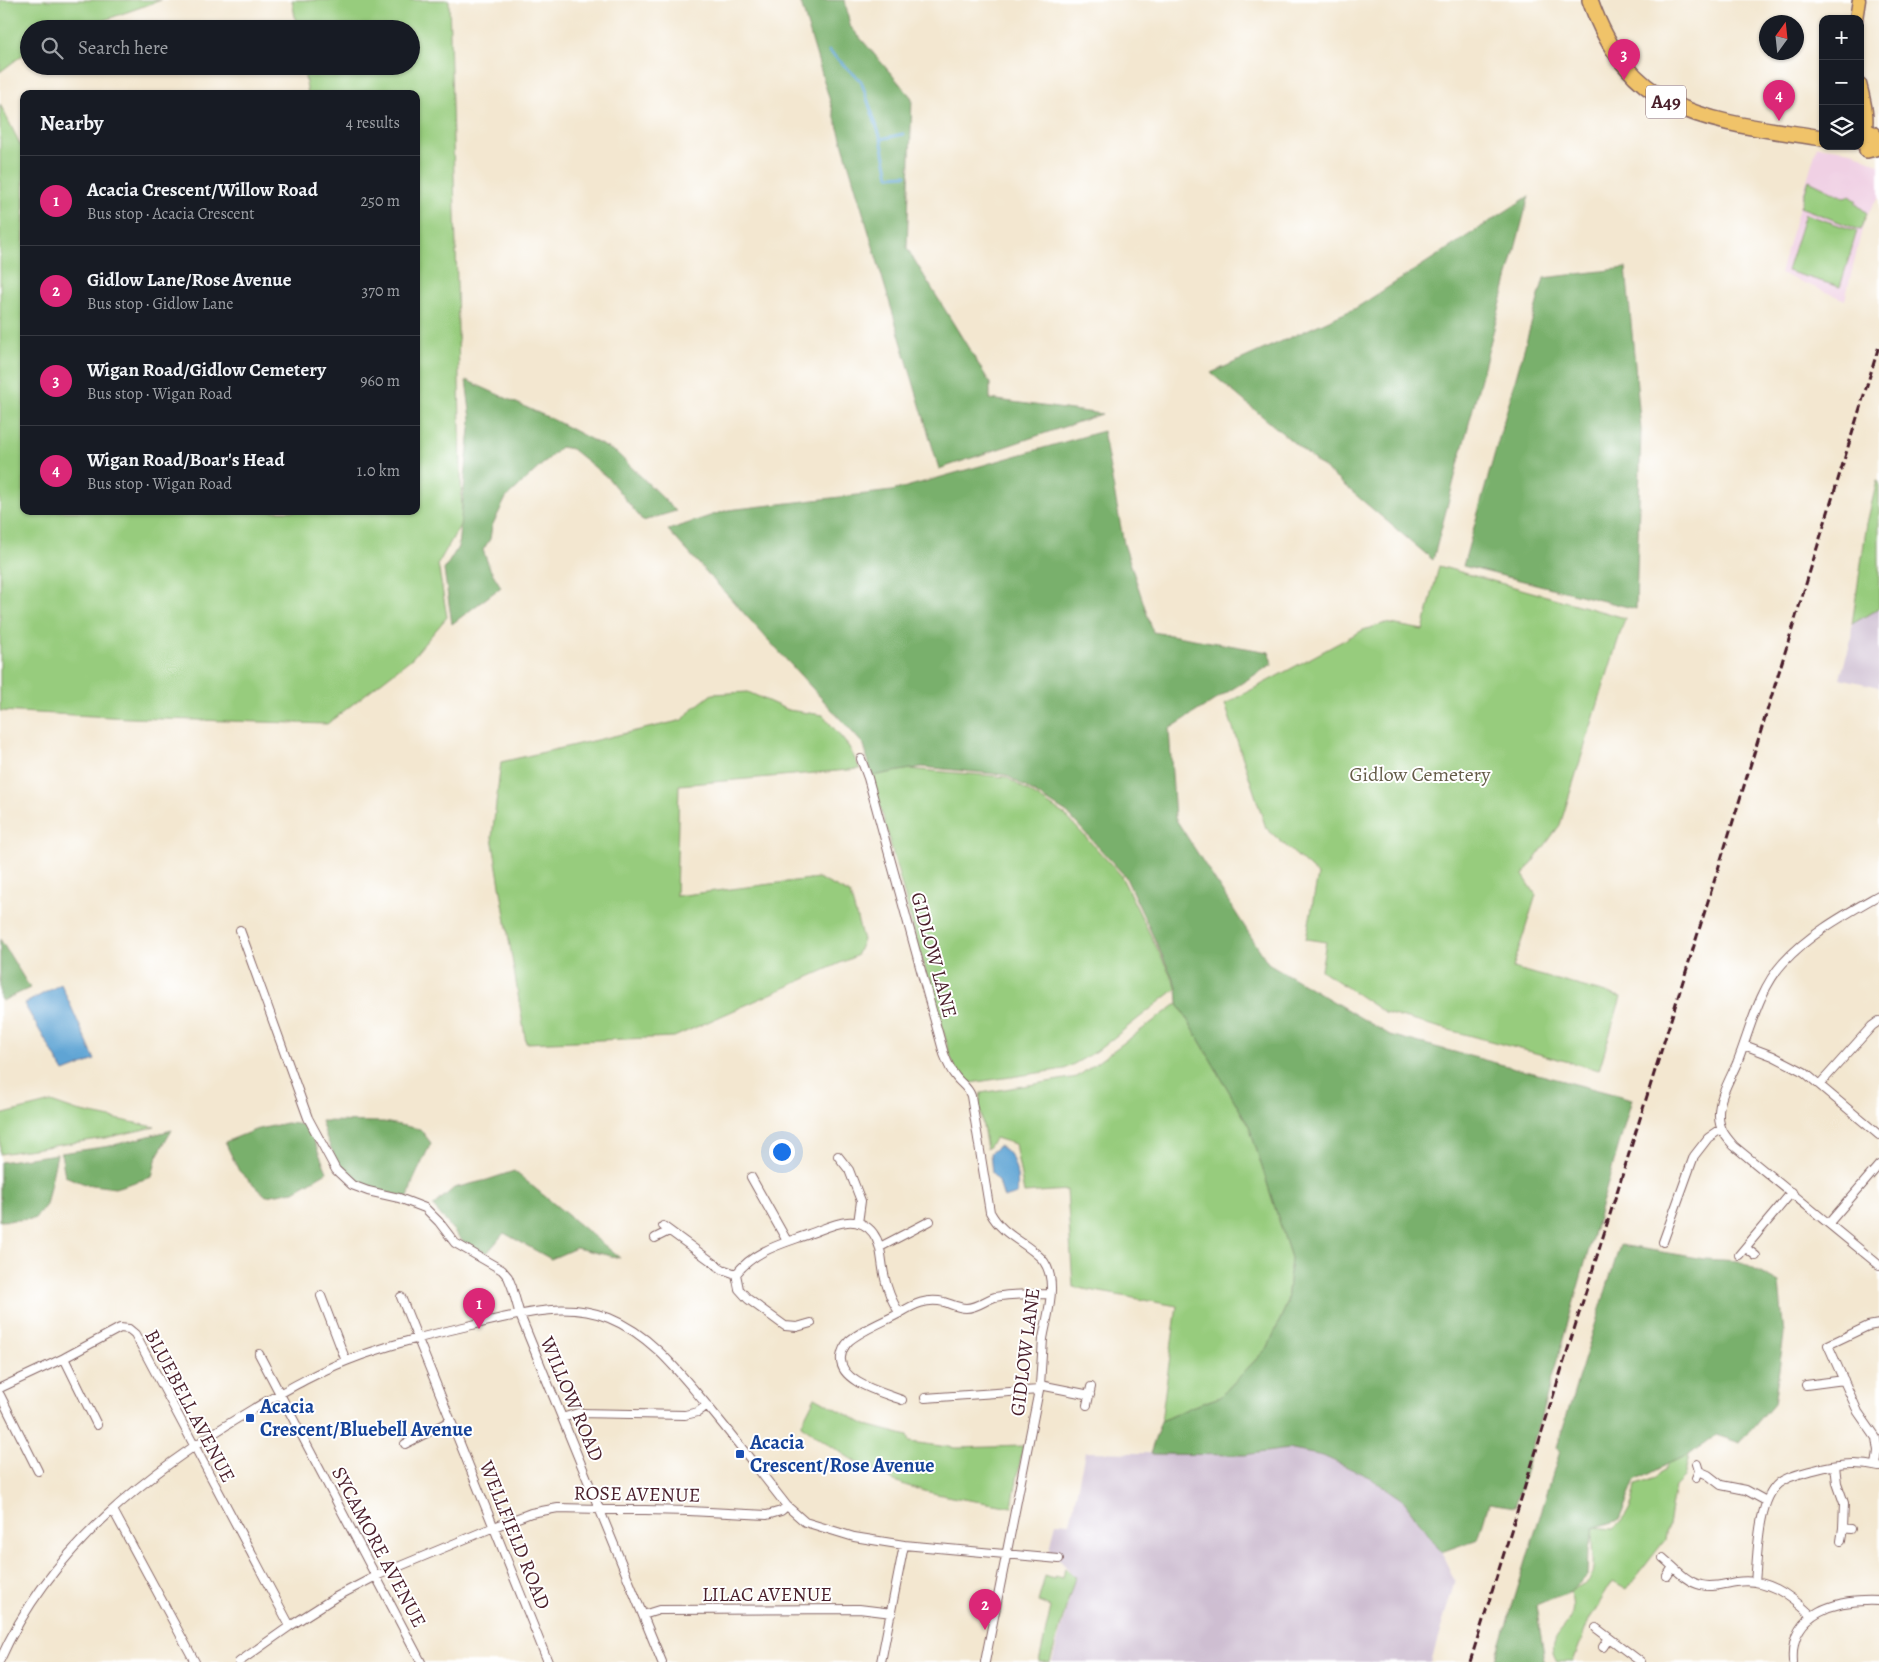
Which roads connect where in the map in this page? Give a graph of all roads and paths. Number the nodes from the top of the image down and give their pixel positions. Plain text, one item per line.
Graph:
1 (1590, 0) edge
2 (1859, 0) edge
3 (1857, 15) edge
4 (1864, 98) edge
5 (1819, 137) edge
6 (1867, 142) edge
7 (861, 759) dead end
8 (1879, 895) edge
9 (240, 930) dead end
10 (1879, 1021) edge
11 (1744, 1045) junction
12 (1820, 1084) junction
13 (1721, 1129) junction
14 (1879, 1135) edge
15 (838, 1156) dead end
16 (1879, 1165) edge
17 (751, 1177) dead end
18 (1792, 1192) junction
19 (930, 1221) dead end
20 (858, 1223) junction
21 (1829, 1223) junction
22 (655, 1238) dead end
23 (787, 1241) junction
24 (1663, 1242) dead end
25 (880, 1247) junction
26 (1746, 1248) junction
27 (1739, 1255) dead end
28 (1756, 1256) dead end
29 (1879, 1265) edge
30 (736, 1274) junction
31 (1050, 1294) junction
32 (320, 1296) dead end
33 (401, 1298) dead end
34 (900, 1313) junction
35 (520, 1315) junction
36 (811, 1323) dead end
37 (1879, 1324) edge
38 (416, 1337) junction
39 (259, 1354) dead end
40 (64, 1358) junction
41 (346, 1361) junction
42 (1844, 1380) junction
43 (1806, 1385) dead end
44 (1040, 1387) junction
45 (0, 1388) edge
46 (280, 1393) junction
47 (0, 1395) edge
48 (925, 1398) dead end
49 (902, 1400) dead end
50 (707, 1405) junction
51 (1087, 1405) dead end
52 (562, 1418) junction
53 (450, 1421) junction
54 (97, 1425) dead end
55 (405, 1444) dead end
56 (194, 1446) junction
57 (1835, 1466) junction
58 (1878, 1467) edge
59 (38, 1471) dead end
60 (1697, 1471) dead end
61 (1766, 1501) junction
62 (787, 1506) junction
63 (599, 1509) junction
64 (113, 1510) junction
65 (494, 1527) junction
66 (1841, 1541) dead end
67 (904, 1544) junction
68 (1007, 1553) junction
69 (1663, 1558) dead end
70 (1059, 1559) dead end
71 (1673, 1566) junction
72 (376, 1576) junction
73 (1667, 1576) dead end
74 (1755, 1582) junction
75 (1879, 1601) edge
76 (892, 1613) junction
77 (643, 1615) junction
78 (1811, 1615) junction
79 (290, 1626) junction
80 (1596, 1628) dead end
81 (1609, 1638) junction
82 (1603, 1647) dead end
83 (0, 1660) edge
84 (196, 1662) edge
85 (239, 1662) edge
86 (421, 1662) edge
87 (548, 1662) edge
88 (662, 1662) edge
89 (881, 1662) edge
90 (985, 1662) edge
91 (1641, 1662) edge
92 (1790, 1662) edge

1 - 5 highway, A49
2 - 3 main road
4 - 6 main road
7 - 31 street, GIDLOW LANE
8 - 11 street
9 - 35 street, WILLOW ROAD
10 - 12 street
11 - 12 street
11 - 13 street
12 - 14 street
13 - 18 street
13 - 24 street
15 - 20 street
16 - 21 street
17 - 23 street
18 - 21 street
18 - 26 street
19 - 25 street
20 - 23 street
20 - 25 street
21 - 29 street
22 - 30 street
23 - 30 street
25 - 34 street
26 - 27 street
26 - 28 street
30 - 36 street
31 - 34 street
31 - 44 street, GIDLOW LANE
32 - 41 street
33 - 38 street, WELLFIELD ROAD
34 - 49 street
35 - 38 street
35 - 50 street
35 - 52 street, WILLOW ROAD
37 - 42 street
38 - 41 street
38 - 53 street, WELLFIELD ROAD
39 - 46 street, SYCAMORE AVENUE
40 - 45 street, BLUEBELL AVENUE
40 - 54 street
40 - 56 street, BLUEBELL AVENUE
41 - 46 street
42 - 43 street
42 - 58 street
44 - 48 street
44 - 51 street
44 - 68 street, GIDLOW LANE
46 - 56 street
46 - 72 street, SYCAMORE AVENUE
47 - 59 street
50 - 52 street
50 - 62 street
52 - 63 street, WILLOW ROAD
53 - 55 street
53 - 65 street, WELLFIELD ROAD
56 - 64 street
56 - 79 street, BLUEBELL AVENUE
57 - 58 street
57 - 61 street
57 - 66 street
60 - 61 street
61 - 74 street
62 - 63 street, ROSE AVENUE
62 - 67 street
63 - 65 street, ROSE AVENUE
63 - 77 street, WILLOW ROAD
64 - 83 street
64 - 84 street
65 - 72 street, ROSE AVENUE
65 - 87 street, WELLFIELD ROAD
67 - 68 street
67 - 76 street
68 - 70 street
68 - 90 street, GIDLOW LANE
69 - 71 street
71 - 73 street
71 - 74 street
72 - 79 street, ROSE AVENUE
72 - 86 street, SYCAMORE AVENUE
74 - 78 street
75 - 78 street
76 - 77 street, LILAC AVENUE
76 - 89 street
77 - 88 street, WILLOW ROAD
78 - 92 street
79 - 85 street, ROSE AVENUE
80 - 81 street
81 - 82 street
81 - 91 street

